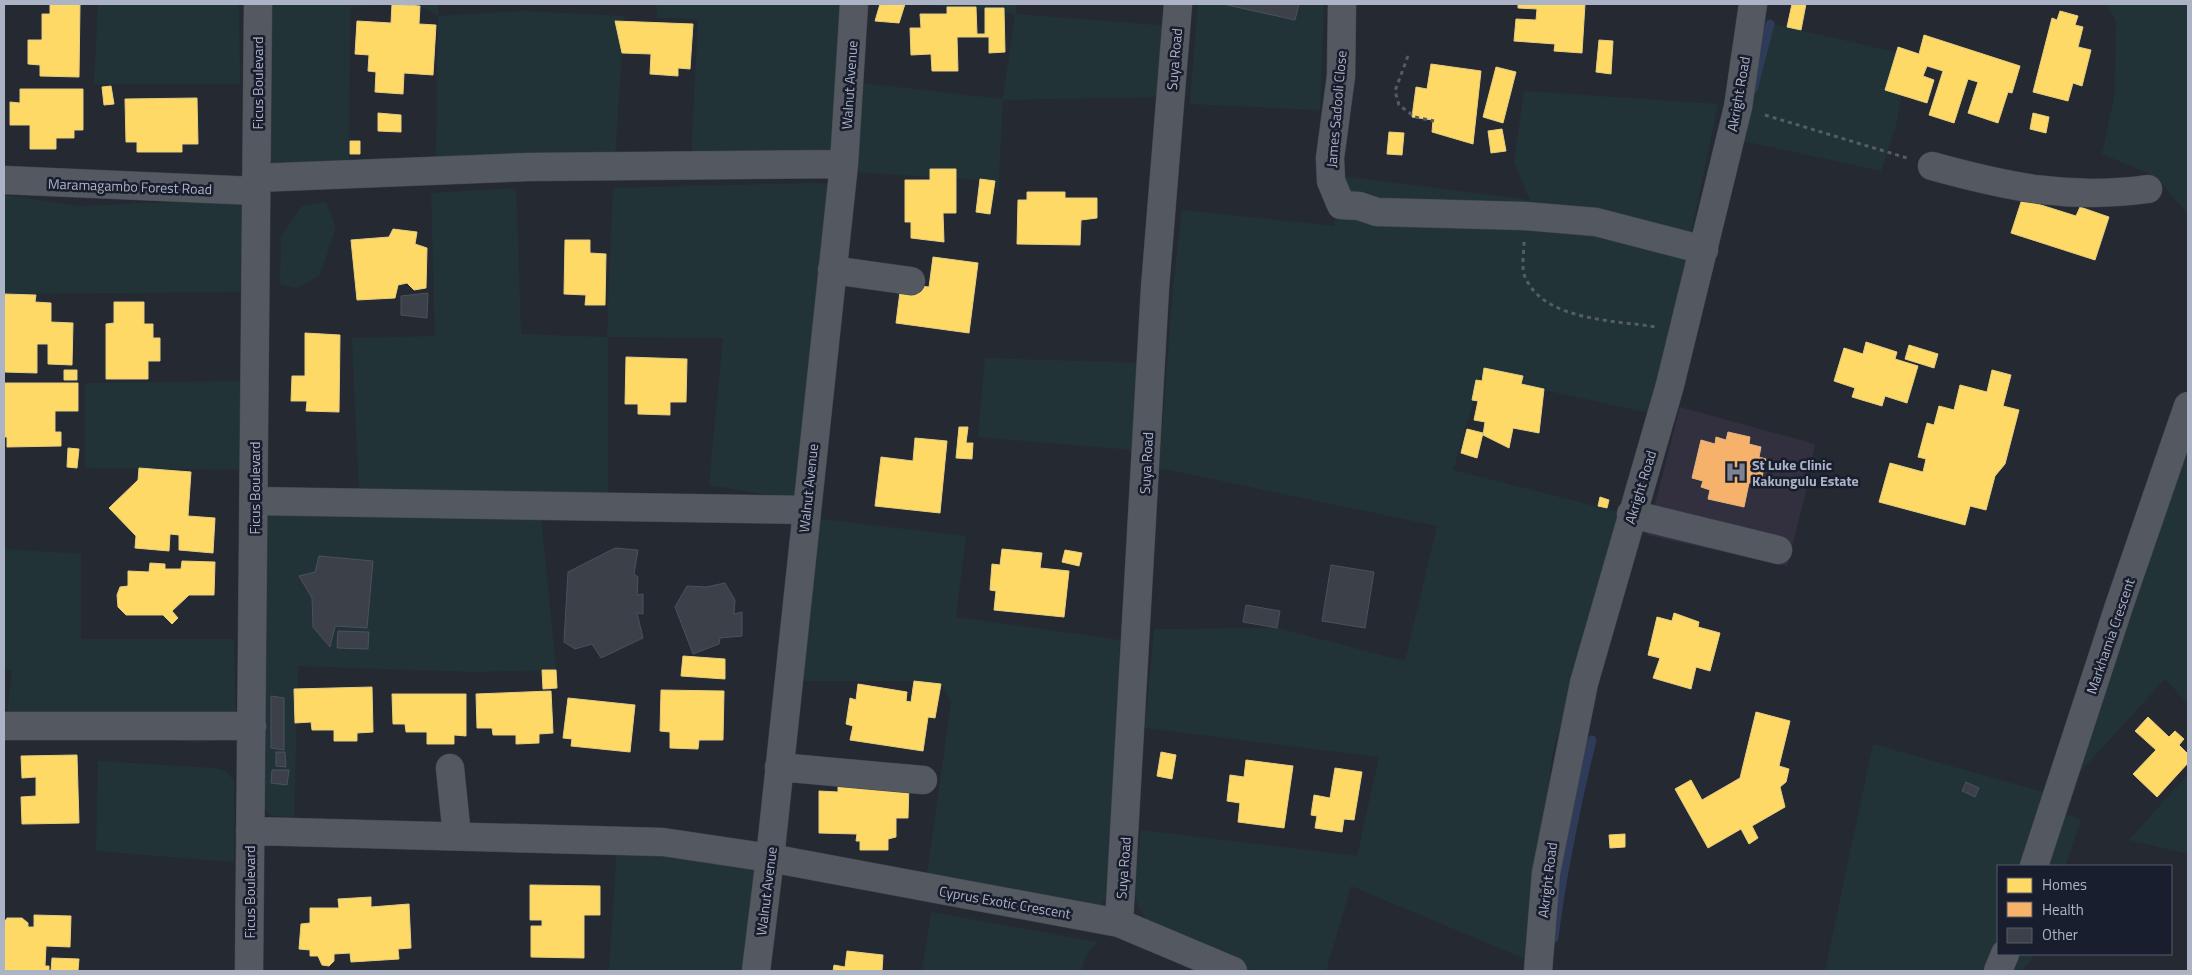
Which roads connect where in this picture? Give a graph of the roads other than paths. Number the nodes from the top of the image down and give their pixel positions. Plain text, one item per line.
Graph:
1 (258, 4) edge
2 (854, 4) edge
3 (1178, 4) edge
4 (1342, 4) edge
5 (1753, 4) edge
6 (844, 164) junction
7 (1932, 166) road end
8 (4, 180) edge
9 (256, 185) junction
10 (2148, 189) dead end
11 (1704, 250) junction
12 (832, 270) junction
13 (911, 281) dead end
14 (2188, 406) edge
15 (254, 501) junction
16 (806, 510) junction
17 (1631, 514) junction
18 (1778, 550) dead end
19 (4, 726) edge
20 (252, 726) junction
21 (779, 767) junction
22 (450, 768) dead end
23 (923, 780) dead end
24 (250, 831) junction
25 (457, 836) junction
26 (770, 858) junction
27 (2034, 865) edge
28 (1119, 923) junction
29 (2005, 955) edge
30 (249, 971) edge
31 (756, 971) edge
32 (1233, 971) edge
33 (1538, 971) edge
34 (1998, 971) edge

1 - 9 street, Ficus Boulevard
2 - 6 street, Walnut Avenue
3 - 28 street, Suya Road
4 - 11 street, James Sadooli Close
5 - 11 street, Akright Road
6 - 9 street, Maramagambo Forest Road
6 - 12 street, Walnut Avenue
7 - 10 street
8 - 9 street, Maramagambo Forest Road
9 - 15 street, Ficus Boulevard
11 - 17 street, Akright Road
12 - 13 street
12 - 16 street, Walnut Avenue
14 - 27 street, Markhamia Crescent
15 - 16 street
15 - 20 street, Ficus Boulevard
16 - 21 street, Walnut Avenue
17 - 18 street
17 - 33 street, Akright Road
19 - 20 street
20 - 24 street, Ficus Boulevard
21 - 23 street
21 - 26 street, Walnut Avenue
22 - 25 street
24 - 25 street, Cyprus Exotic Crescent
24 - 30 street, Ficus Boulevard
25 - 26 street, Cyprus Exotic Crescent
26 - 28 street, Cyprus Exotic Crescent
26 - 31 street, Walnut Avenue
28 - 32 street, Cyprus Exotic Crescent
29 - 34 street

